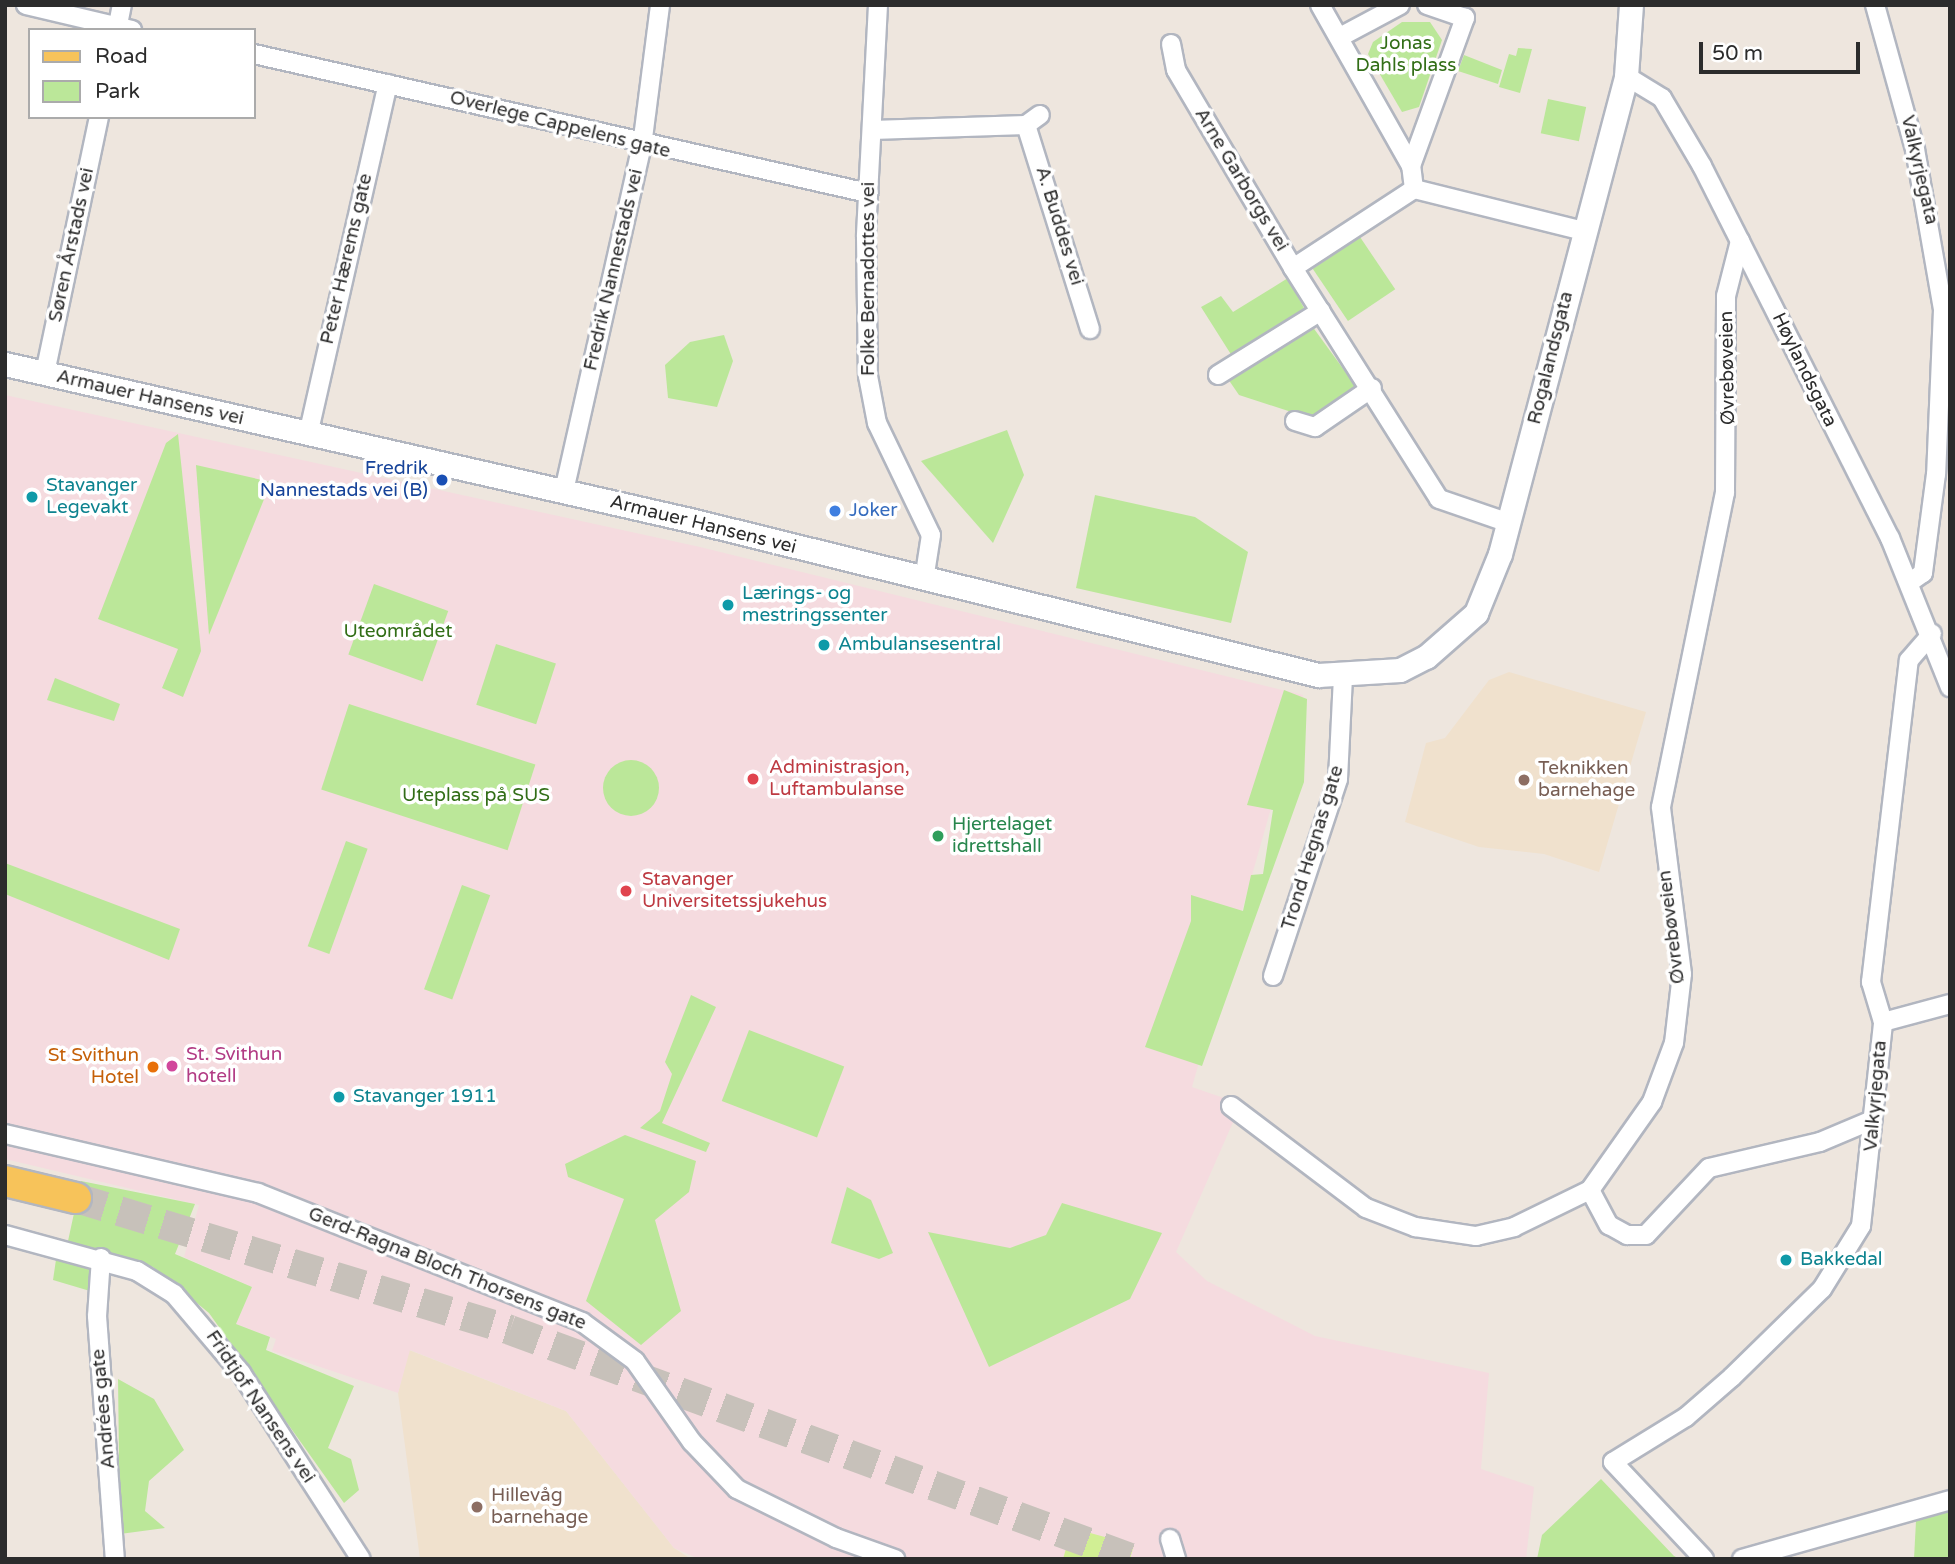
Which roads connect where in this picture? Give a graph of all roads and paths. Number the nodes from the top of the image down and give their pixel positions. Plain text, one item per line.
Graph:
1 (26, 5) edge
2 (122, 5) edge
3 (660, 5) edge
4 (878, 5) edge
5 (1320, 5) edge
6 (1400, 5) edge
7 (1427, 5) edge
8 (1631, 5) edge
9 (1875, 5) edge
10 (118, 28) edge
11 (122, 28) edge
12 (1340, 37) junction
13 (1171, 44) dead end
14 (256, 54) edge
15 (1626, 76) junction
16 (388, 84) junction
17 (99, 119) edge
18 (872, 130) junction
19 (642, 146) junction
20 (1411, 166) junction
21 (1414, 189) junction
22 (868, 193) junction
23 (1584, 232) junction
24 (1740, 241) junction
25 (1943, 249) edge
26 (1293, 268) junction
27 (1321, 311) junction
28 (1090, 329) dead end
29 (5, 364) edge
30 (45, 373) junction
31 (1219, 374) dead end
32 (1372, 388) junction
33 (1295, 421) dead end
34 (308, 435) junction
35 (564, 491) junction
36 (1510, 523) junction
37 (924, 580) junction
38 (1910, 582) junction
39 (1932, 634) junction
40 (1400, 670) joint
41 (1343, 678) junction
42 (1950, 687) edge
43 (1273, 976) dead end
44 (1950, 1004) edge
45 (1882, 1022) junction
46 (1231, 1106) dead end
47 (1872, 1120) junction
48 (5, 1134) edge
49 (5, 1181) edge
50 (1590, 1190) junction
51 (76, 1198) tunnel mouth
52 (5, 1235) edge
53 (101, 1258) junction
54 (1950, 1500) edge
55 (1170, 1539) dead end
56 (115, 1559) edge
57 (361, 1559) edge
58 (895, 1559) edge
59 (1176, 1559) edge
60 (1704, 1559) edge
61 (1742, 1559) edge

1 - 10 street
2 - 11 street
3 - 19 street, Fredrik Nannestads vei
4 - 18 street, Folke Bernadottes vei
5 - 12 street
6 - 12 street
7 - 20 street
8 - 15 street, Rogalandsgata
9 - 25 street, Valkyrjegata
12 - 20 street
13 - 26 street, Arne Garborgs vei
14 - 16 street, Overlege Cappelens gate
15 - 23 street, Rogalandsgata
15 - 24 street, Høylandsgata
16 - 19 street, Overlege Cappelens gate
16 - 34 street, Peter Hærems gate
17 - 30 street, Søren Årstads vei
18 - 22 street, Folke Bernadottes vei
18 - 28 street, A. Buddes vei
19 - 22 street, Overlege Cappelens gate
19 - 35 street, Fredrik Nannestads vei
20 - 21 street
21 - 23 street
21 - 26 street
22 - 37 street, Folke Bernadottes vei
23 - 36 street, Rogalandsgata
24 - 38 street, Høylandsgata
24 - 50 street, Øvrebøveien
25 - 38 street, Valkyrjegata
26 - 27 street, Arne Garborgs vei
27 - 31 street
27 - 32 street, Arne Garborgs vei
29 - 30 street, Armauer Hansens vei
30 - 34 street, Armauer Hansens vei
32 - 33 street
32 - 36 street, Arne Garborgs vei
34 - 35 street, Armauer Hansens vei
35 - 37 street, Armauer Hansens vei
36 - 40 street, Rogalandsgata
37 - 41 street, Armauer Hansens vei
38 - 39 street, Høylandsgata
39 - 42 street, Høylandsgata
39 - 45 street, Valkyrjegata
40 - 41 street, Armauer Hansens vei
41 - 43 street, Trond Hegnas gate
44 - 45 street
45 - 47 street, Valkyrjegata
46 - 50 street, Øvrebøveien
47 - 50 street
47 - 60 street, Valkyrjegata
48 - 58 street, Gerd-Ragna Bloch Thorsens gate
49 - 51 main road
52 - 53 street, Fridtjof Nansens vei
53 - 56 street, Andrées gate
53 - 57 street, Fridtjof Nansens vei
54 - 61 street
55 - 59 street

